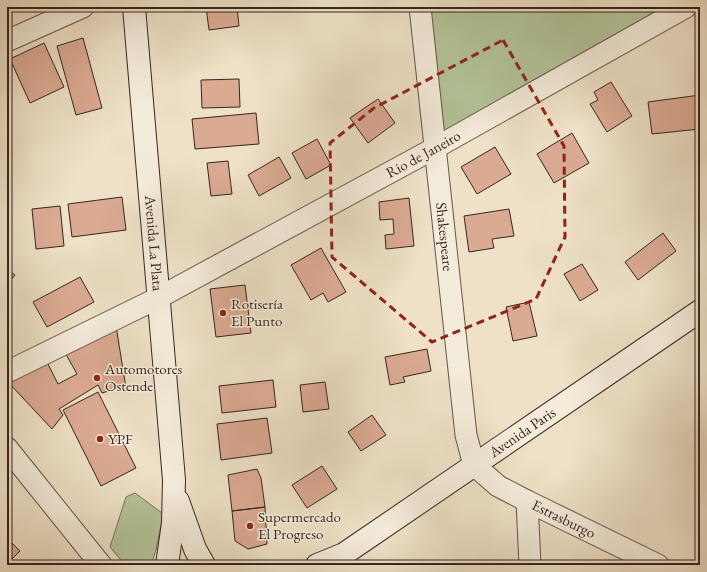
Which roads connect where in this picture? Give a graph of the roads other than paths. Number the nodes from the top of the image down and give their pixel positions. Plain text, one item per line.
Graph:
1 (83, 7) edge
2 (134, 7) edge
3 (420, 7) edge
4 (686, 7) edge
5 (7, 41) edge
6 (435, 148) junction
7 (158, 298) junction
8 (700, 311) edge
9 (7, 372) edge
10 (7, 448) edge
11 (474, 465) junction
12 (174, 480) junction
13 (526, 501) junction
14 (340, 560) edge
15 (101, 565) edge
16 (167, 565) edge
17 (204, 565) edge
18 (317, 565) edge
19 (530, 565) edge
20 (658, 565) edge

1 - 5 street
2 - 7 main road, Avenida La Plata
3 - 6 street, Shakespeare
4 - 6 street, Rio de Janeiro
6 - 7 street, Rio de Janeiro
6 - 11 street, Shakespeare
7 - 9 street, Rio de Janeiro
7 - 12 main road, Avenida La Plata
8 - 11 main road, Avenida Paris
10 - 15 street
11 - 13 street, Estrasburgo
11 - 14 main road, Avenida Paris
12 - 16 main road, Avenida La Plata
12 - 17 main road, Avenida La Plata
13 - 19 street
13 - 20 street, Estrasburgo
14 - 18 main road, Avenida Paris

